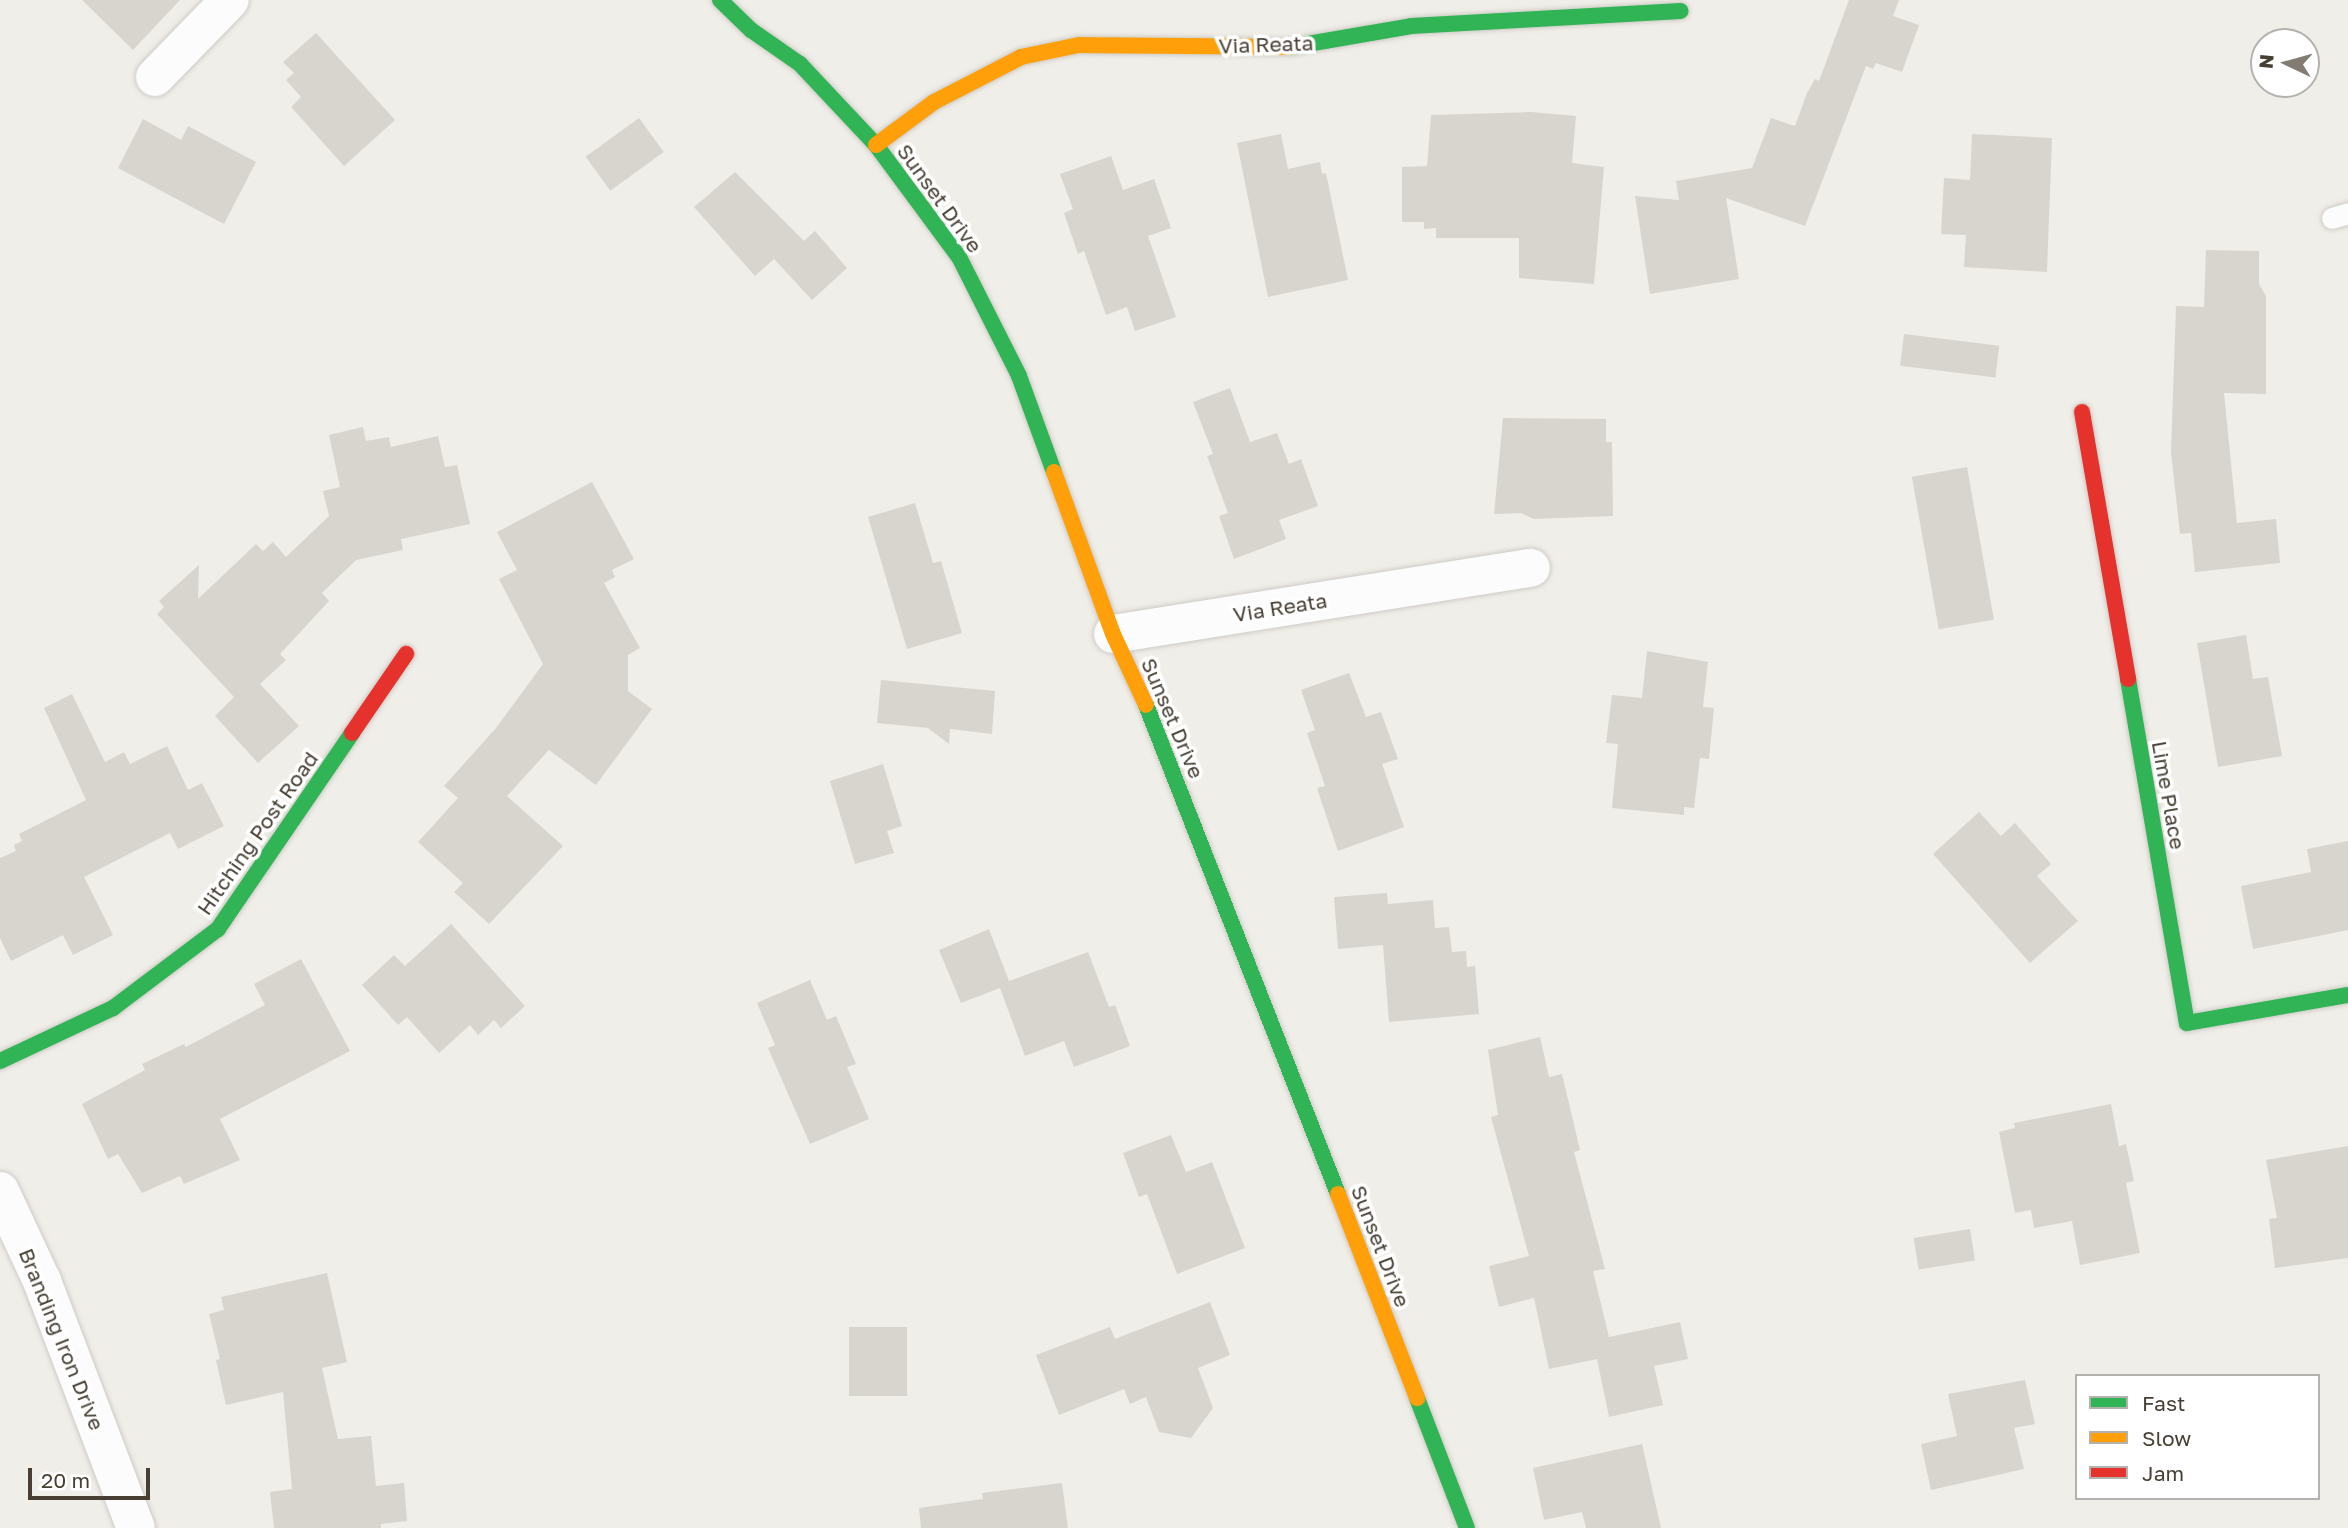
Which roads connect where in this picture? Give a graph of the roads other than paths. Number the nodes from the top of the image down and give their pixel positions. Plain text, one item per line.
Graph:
1 (230, 0) edge
2 (720, 0) edge
3 (755, 0) edge
4 (1681, 11) dead end
5 (737, 16) junction
6 (156, 77) dead end
7 (876, 145) junction
8 (2082, 412) dead end
9 (1531, 568) dead end
10 (1113, 634) junction
11 (406, 654) dead end
12 (2348, 995) edge
13 (0, 1061) edge
14 (0, 1191) edge
15 (136, 1528) edge
16 (1467, 1528) edge

1 - 6 street
2 - 5 street, Sunset Drive
3 - 5 lane
4 - 7 street, Via Reata
5 - 7 street, Sunset Drive
7 - 10 street, Sunset Drive
8 - 12 street, Lime Place
9 - 10 street, Via Reata
10 - 16 street, Sunset Drive
11 - 13 street, Hitching Post Road
14 - 15 street, Branding Iron Drive

